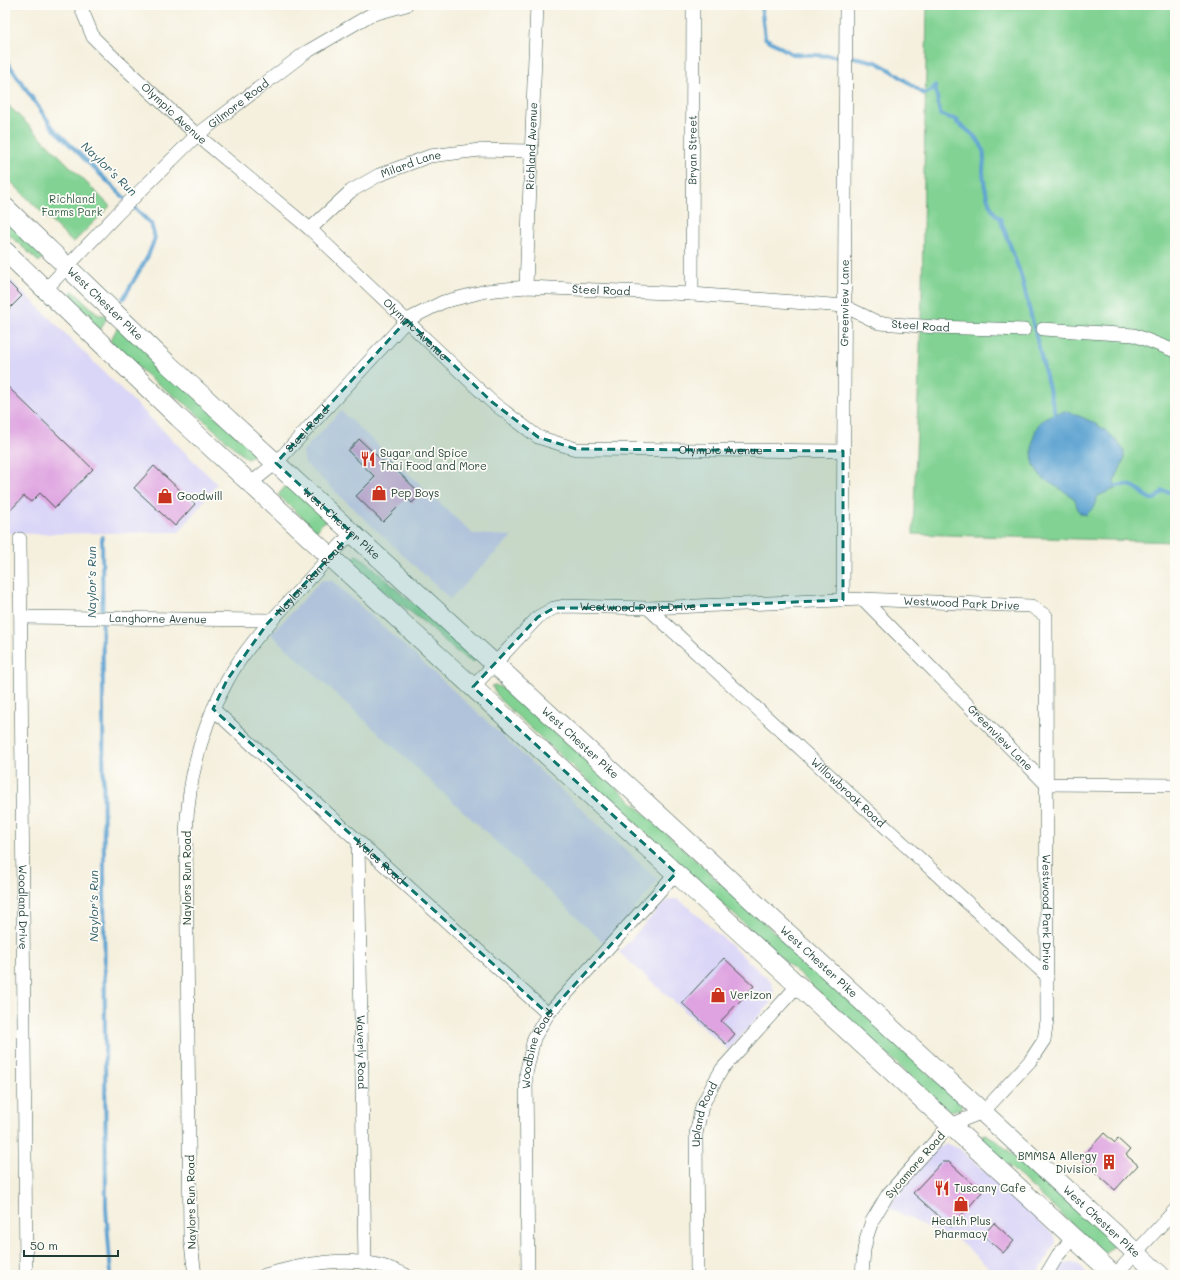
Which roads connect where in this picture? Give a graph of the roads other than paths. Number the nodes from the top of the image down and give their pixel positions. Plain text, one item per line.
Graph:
1 (81, 5) edge
2 (406, 5) edge
3 (537, 5) edge
4 (693, 5) edge
5 (846, 5) edge
6 (368, 10) edge
7 (197, 135) junction
8 (532, 151) junction
9 (5, 207) edge
10 (310, 229) junction
11 (5, 251) edge
12 (66, 267) junction
13 (526, 287) junction
14 (45, 290) junction
15 (692, 294) junction
16 (844, 306) junction
17 (407, 320) junction
18 (1044, 329) dead end
19 (1024, 330) dead end
20 (1175, 351) edge
21 (843, 451) junction
22 (276, 463) junction
23 (251, 483) junction
24 (352, 533) junction
25 (20, 539) dead end
26 (330, 556) junction
27 (864, 599) junction
28 (843, 600) junction
29 (648, 608) junction
30 (22, 617) junction
31 (270, 620) junction
32 (494, 664) junction
33 (473, 687) junction
34 (213, 709) junction
35 (1046, 784) junction
36 (1175, 785) edge
37 (358, 841) junction
38 (676, 874) junction
39 (1047, 976) junction
40 (798, 985) junction
41 (548, 1014) junction
42 (983, 1112) junction
43 (950, 1125) junction
44 (1175, 1210) edge
45 (1073, 1238) junction
46 (1136, 1253) junction
47 (365, 1263) junction
48 (26, 1275) edge
49 (195, 1275) edge
50 (265, 1275) edge
51 (406, 1275) edge
52 (528, 1275) edge
53 (696, 1275) edge
54 (862, 1275) edge
55 (1046, 1275) edge
56 (1114, 1275) edge
57 (1160, 1275) edge

1 - 7 street, Olympic Avenue
2 - 6 street, Gilmore Road
3 - 8 street, Richland Avenue
4 - 15 street, Bryan Street
5 - 16 street, Greenview Lane
6 - 7 street, Gilmore Road
7 - 10 street, Olympic Avenue
7 - 12 street, Gilmore Road
8 - 10 street, Milard Lane
8 - 13 street, Richland Avenue
9 - 12 highway, West Chester Pike
10 - 17 street, Olympic Avenue
11 - 14 highway
12 - 14 street, Gilmore Road
12 - 22 highway, West Chester Pike
13 - 15 street, Steel Road
13 - 17 street, Steel Road
14 - 23 highway
15 - 16 street, Steel Road
16 - 19 street, Steel Road
16 - 21 street, Greenview Lane
17 - 21 street, Olympic Avenue
17 - 22 street, Steel Road
18 - 20 street
21 - 28 street, Greenview Lane
22 - 23 street, Steel Road
22 - 24 highway, West Chester Pike
23 - 26 highway
24 - 26 street, Naylors Run Road
24 - 32 highway, West Chester Pike
25 - 30 street, Woodland Drive
26 - 31 street, Naylors Run Road
26 - 33 highway
27 - 28 street, Westwood Park Drive
27 - 35 street, Greenview Lane
27 - 35 street, Westwood Park Drive
28 - 29 street, Westwood Park Drive
29 - 32 street, Westwood Park Drive
29 - 39 street, Willowbrook Road
30 - 31 street, Langhorne Avenue
30 - 48 street, Woodland Drive
31 - 34 street, Naylors Run Road
32 - 33 street, Westwood Park Drive
32 - 42 highway, West Chester Pike
33 - 38 highway
34 - 37 street, Wales Road
34 - 49 street, Naylors Run Road
35 - 36 street
35 - 39 street, Westwood Park Drive
37 - 41 street, Wales Road
37 - 47 street, Waverly Road
38 - 40 highway
38 - 41 street, Woodbine Road
39 - 42 street, Westwood Park Drive
40 - 43 highway
40 - 53 street, Upland Road
41 - 52 street, Woodbine Road
42 - 43 street, Westwood Park Drive
42 - 46 highway, West Chester Pike
43 - 45 highway
43 - 54 street, Sycamore Road
44 - 46 street
45 - 55 street
45 - 56 highway
46 - 56 street
46 - 57 highway, West Chester Pike
47 - 50 street
47 - 51 street

